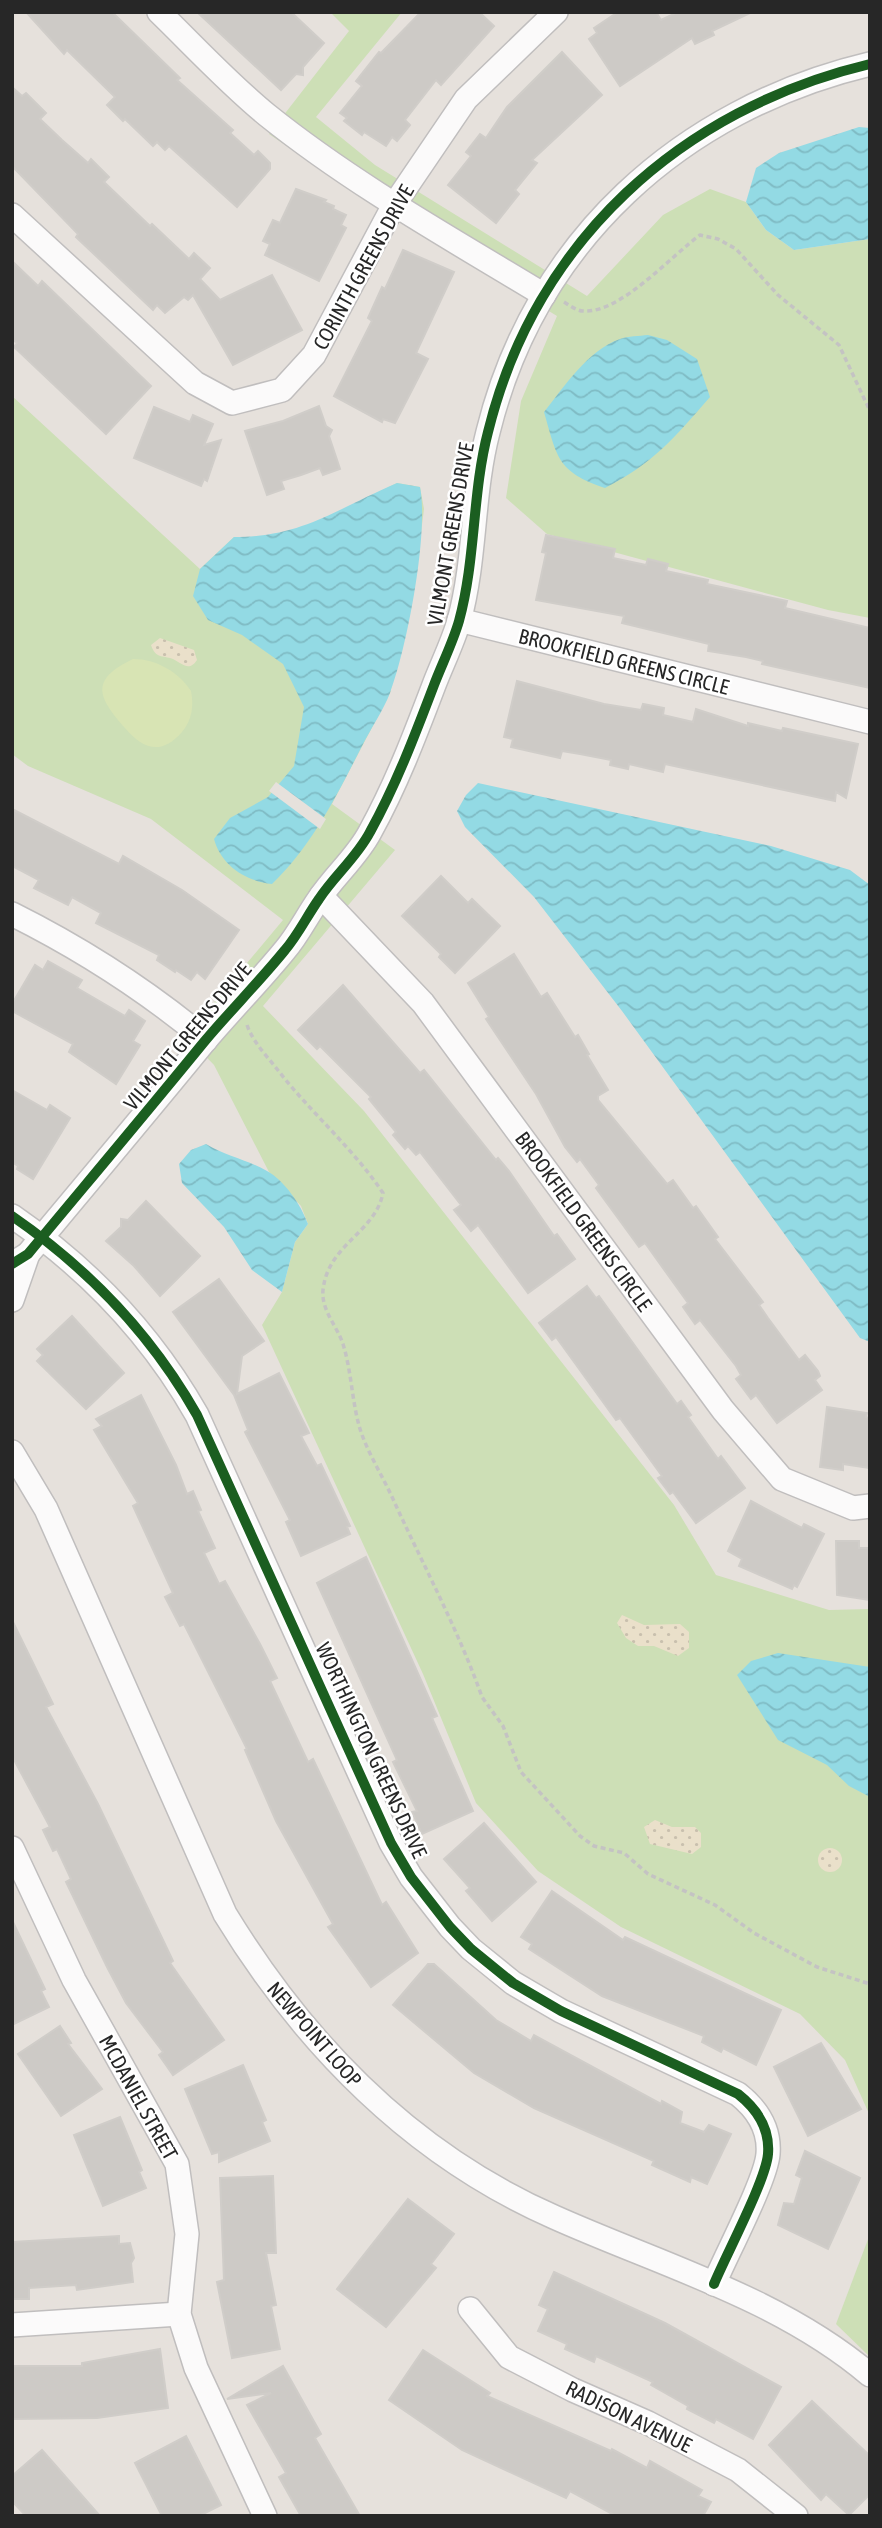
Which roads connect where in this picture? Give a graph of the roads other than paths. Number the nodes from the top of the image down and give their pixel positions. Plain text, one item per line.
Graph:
1 (159, 12) edge
2 (556, 12) edge
3 (870, 64) edge
4 (394, 205) junction
5 (12, 215) edge
6 (544, 295) junction
7 (459, 620) junction
8 (870, 722) edge
9 (321, 896) junction
10 (12, 914) edge
11 (206, 1040) junction
12 (12, 1216) edge
13 (27, 1252) edge
14 (12, 1300) edge
15 (12, 1452) edge
16 (870, 1506) edge
17 (12, 1848) edge
18 (713, 2284) junction
19 (470, 2309) dead end
20 (179, 2314) junction
21 (12, 2325) edge
22 (870, 2375) edge
23 (265, 2516) edge
24 (796, 2516) edge

1 - 4 street
2 - 4 street, CORINTH GREENS DRIVE
3 - 6 street, VILMONT GREENS DRIVE
4 - 5 street, CORINTH GREENS DRIVE
4 - 6 street
6 - 7 street, VILMONT GREENS DRIVE
7 - 8 street, BROOKFIELD GREENS CIRCLE
7 - 9 street, VILMONT GREENS DRIVE
9 - 11 street, VILMONT GREENS DRIVE
9 - 16 street, BROOKFIELD GREENS CIRCLE
10 - 11 street
11 - 13 street, VILMONT GREENS DRIVE
12 - 13 street, WORTHINGTON GREENS DRIVE
13 - 14 street
13 - 18 street, WORTHINGTON GREENS DRIVE
15 - 18 street, NEWPOINT LOOP
17 - 20 street, MCDANIEL STREET
18 - 22 street, NEWPOINT LOOP
19 - 24 street, RADISON AVENUE
20 - 21 street
20 - 23 street, MCDANIEL STREET

